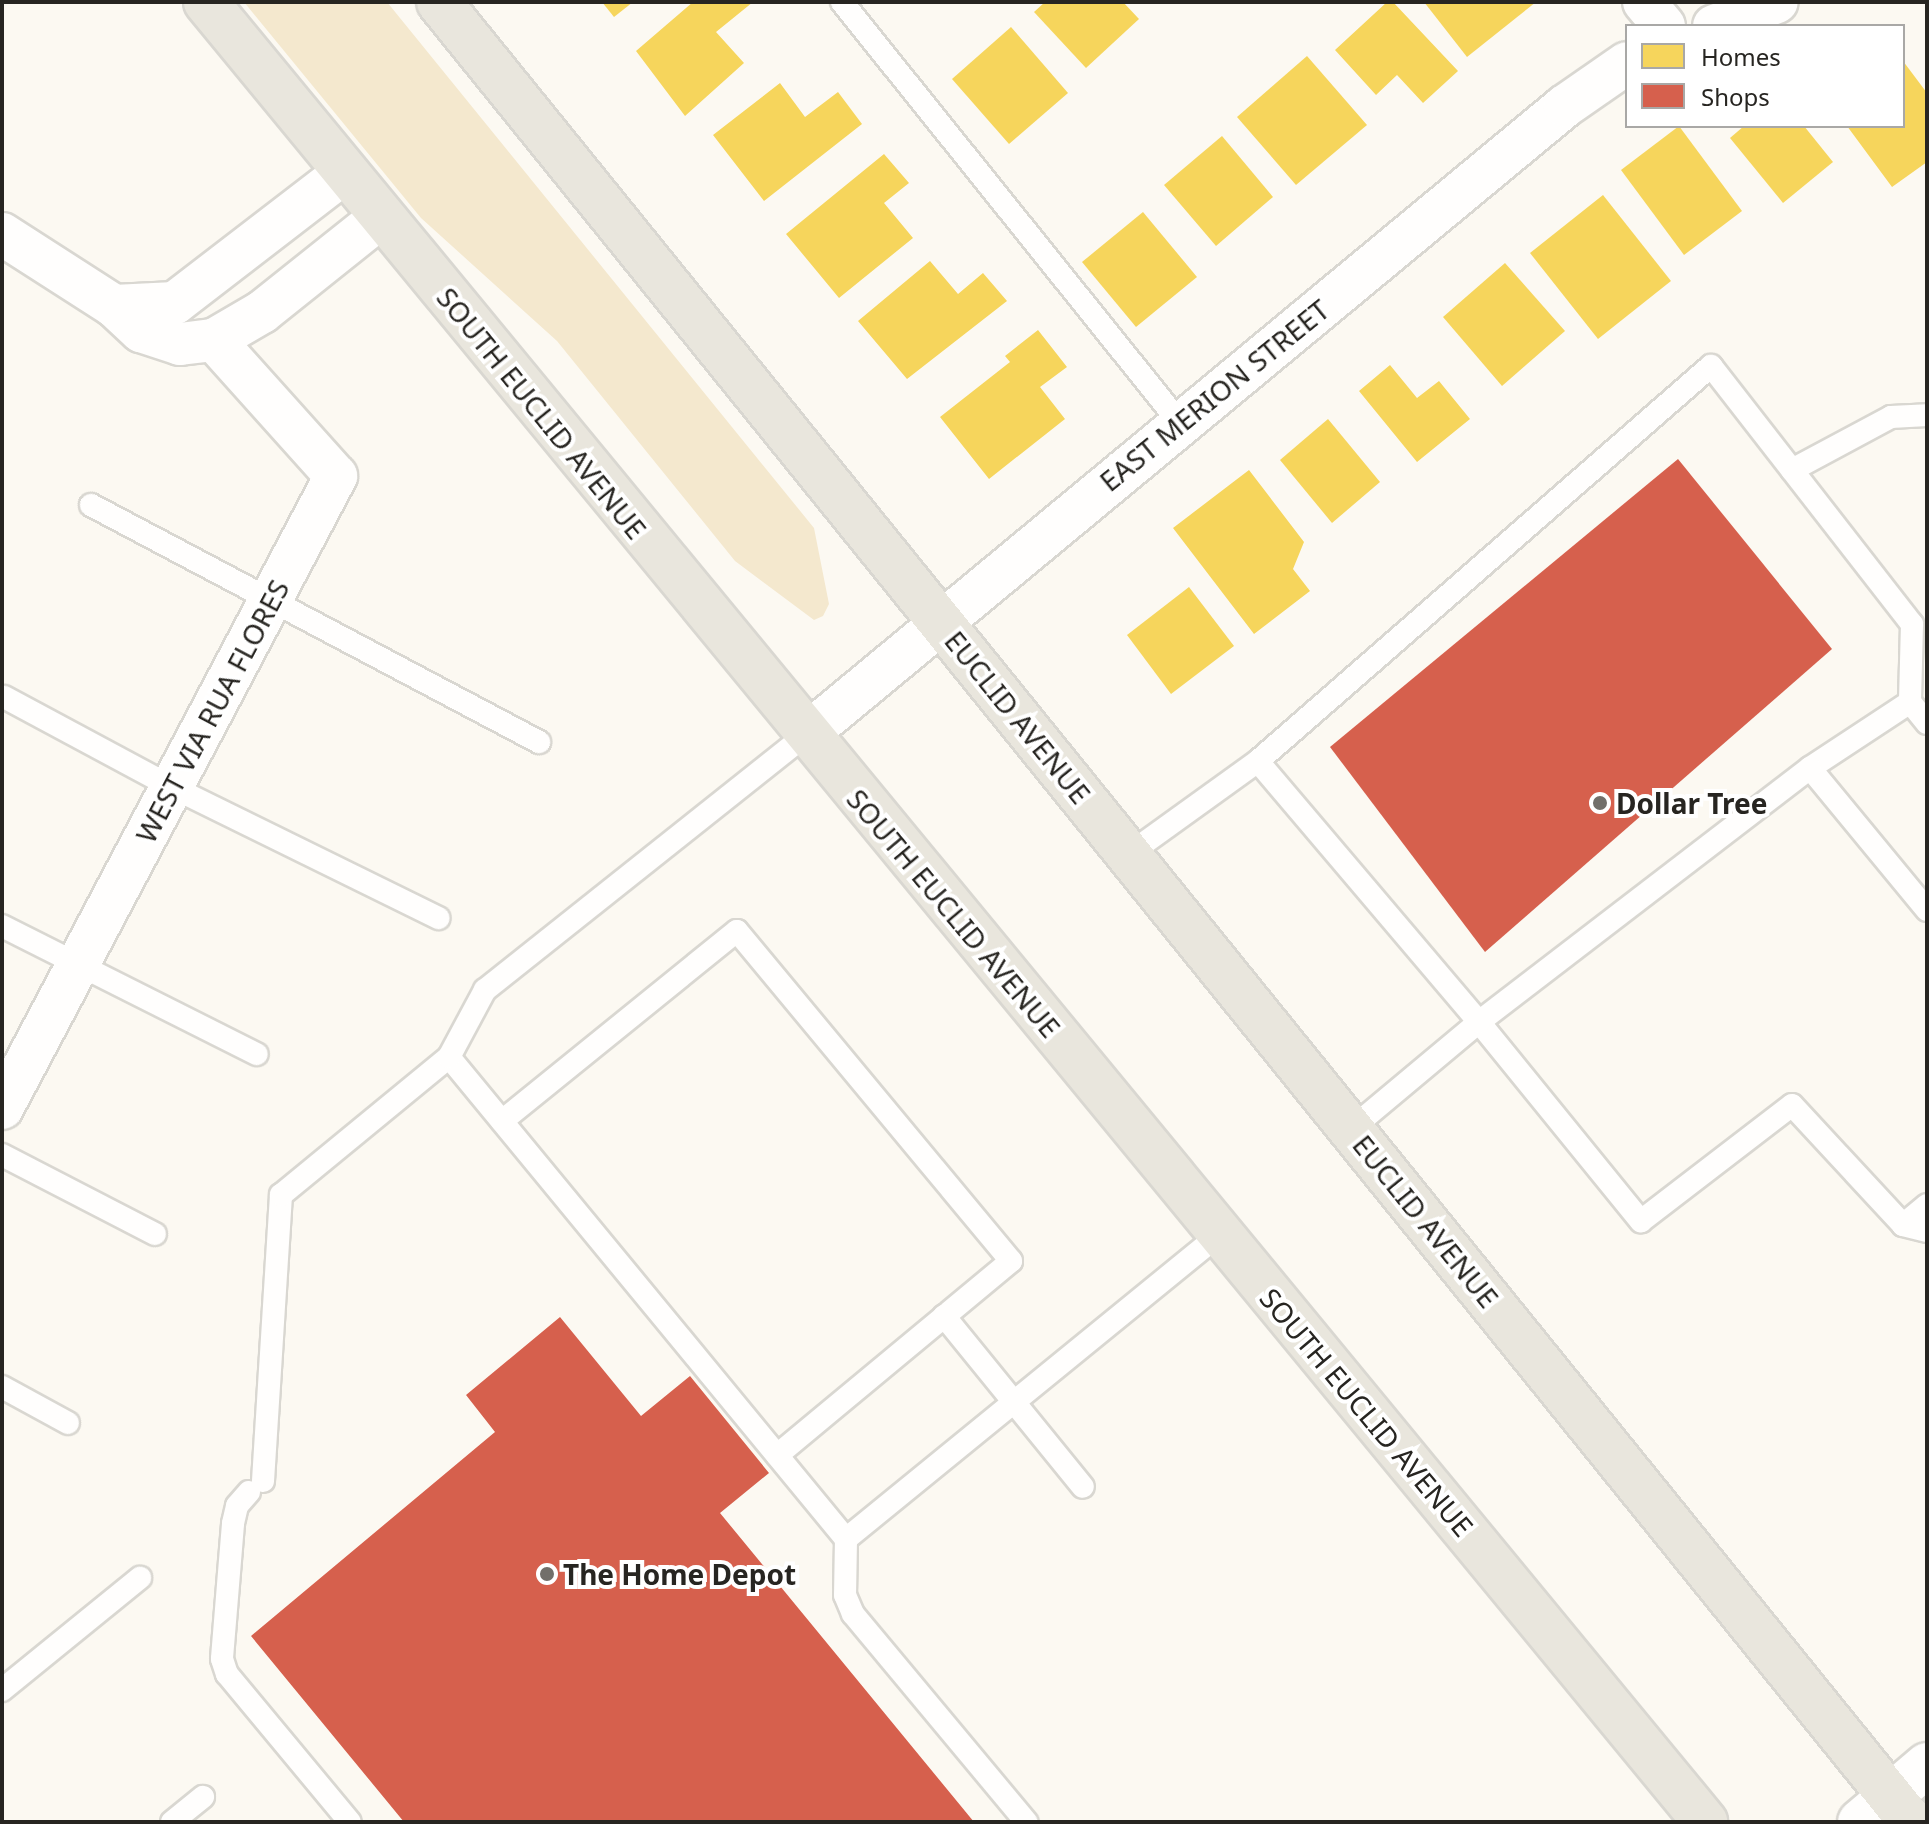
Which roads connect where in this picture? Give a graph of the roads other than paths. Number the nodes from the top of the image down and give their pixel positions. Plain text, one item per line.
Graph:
1 (206, 2) edge
2 (439, 2) edge
3 (842, 2) edge
4 (1644, 2) edge
5 (1777, 2) edge
6 (1662, 24) edge
7 (1719, 24) edge
8 (1625, 64) edge
9 (345, 172) junction
10 (381, 217) junction
11 (2, 234) edge
12 (114, 306) junction
13 (214, 340) junction
14 (1927, 415) edge
15 (1180, 423) junction
16 (1792, 470) junction
17 (91, 505) dead end
18 (269, 602) junction
19 (940, 621) junction
20 (4, 697) edge
21 (1910, 702) junction
22 (1927, 723) edge
23 (807, 734) junction
24 (539, 742) dead end
25 (1258, 761) junction
26 (1810, 768) junction
27 (172, 787) junction
28 (1129, 854) junction
29 (1927, 910) edge
30 (438, 918) dead end
31 (2, 926) edge
32 (78, 964) junction
33 (1479, 1022) junction
34 (257, 1054) dead end
35 (449, 1057) junction
36 (2, 1108) edge
37 (502, 1121) junction
38 (1351, 1129) junction
39 (2, 1155) edge
40 (1927, 1205) edge
41 (1903, 1225) junction
42 (1927, 1231) edge
43 (155, 1234) dead end
44 (1220, 1234) junction
45 (944, 1316) junction
46 (2, 1387) edge
47 (1013, 1401) junction
48 (68, 1423) dead end
49 (777, 1455) junction
50 (1083, 1487) dead end
51 (846, 1539) junction
52 (140, 1578) dead end
53 (2, 1690) edge
54 (1927, 1765) edge
55 (203, 1797) dead end
56 (1887, 1813) edge
57 (172, 1822) edge
58 (350, 1822) edge
59 (1026, 1822) edge
60 (1705, 1822) edge

1 - 9 main road, SOUTH EUCLID AVENUE
2 - 19 main road
3 - 15 lane
4 - 6 street
5 - 7 street
8 - 15 street, EAST MERION STREET
9 - 10 main road, SOUTH EUCLID AVENUE
9 - 12 street
10 - 13 street
10 - 23 main road, SOUTH EUCLID AVENUE
11 - 12 street
12 - 13 street
13 - 18 street, WEST VIA RUA FLORES
14 - 16 lane
15 - 19 street, EAST MERION STREET
16 - 21 lane
16 - 25 lane
17 - 18 lane
18 - 24 lane
18 - 27 street, WEST VIA RUA FLORES
19 - 23 street, EAST MERION STREET
19 - 28 main road, EUCLID AVENUE
20 - 27 lane
21 - 22 lane
21 - 26 lane
23 - 35 lane
23 - 44 main road, SOUTH EUCLID AVENUE
25 - 28 lane
25 - 33 lane
26 - 29 lane
26 - 33 lane
27 - 30 lane
27 - 32 street, WEST VIA RUA FLORES
28 - 38 main road, EUCLID AVENUE
31 - 32 lane
32 - 34 lane
32 - 36 street, WEST VIA RUA FLORES
33 - 38 lane
33 - 41 lane
35 - 37 lane
35 - 58 lane
37 - 45 lane
37 - 49 lane
38 - 56 main road, EUCLID AVENUE
39 - 43 lane
40 - 41 lane
41 - 42 lane
44 - 47 lane
44 - 60 main road, SOUTH EUCLID AVENUE
45 - 47 lane
45 - 49 lane
46 - 48 lane
47 - 50 lane
47 - 51 lane
49 - 51 lane
51 - 59 lane
52 - 53 lane
54 - 56 main road
55 - 57 lane

